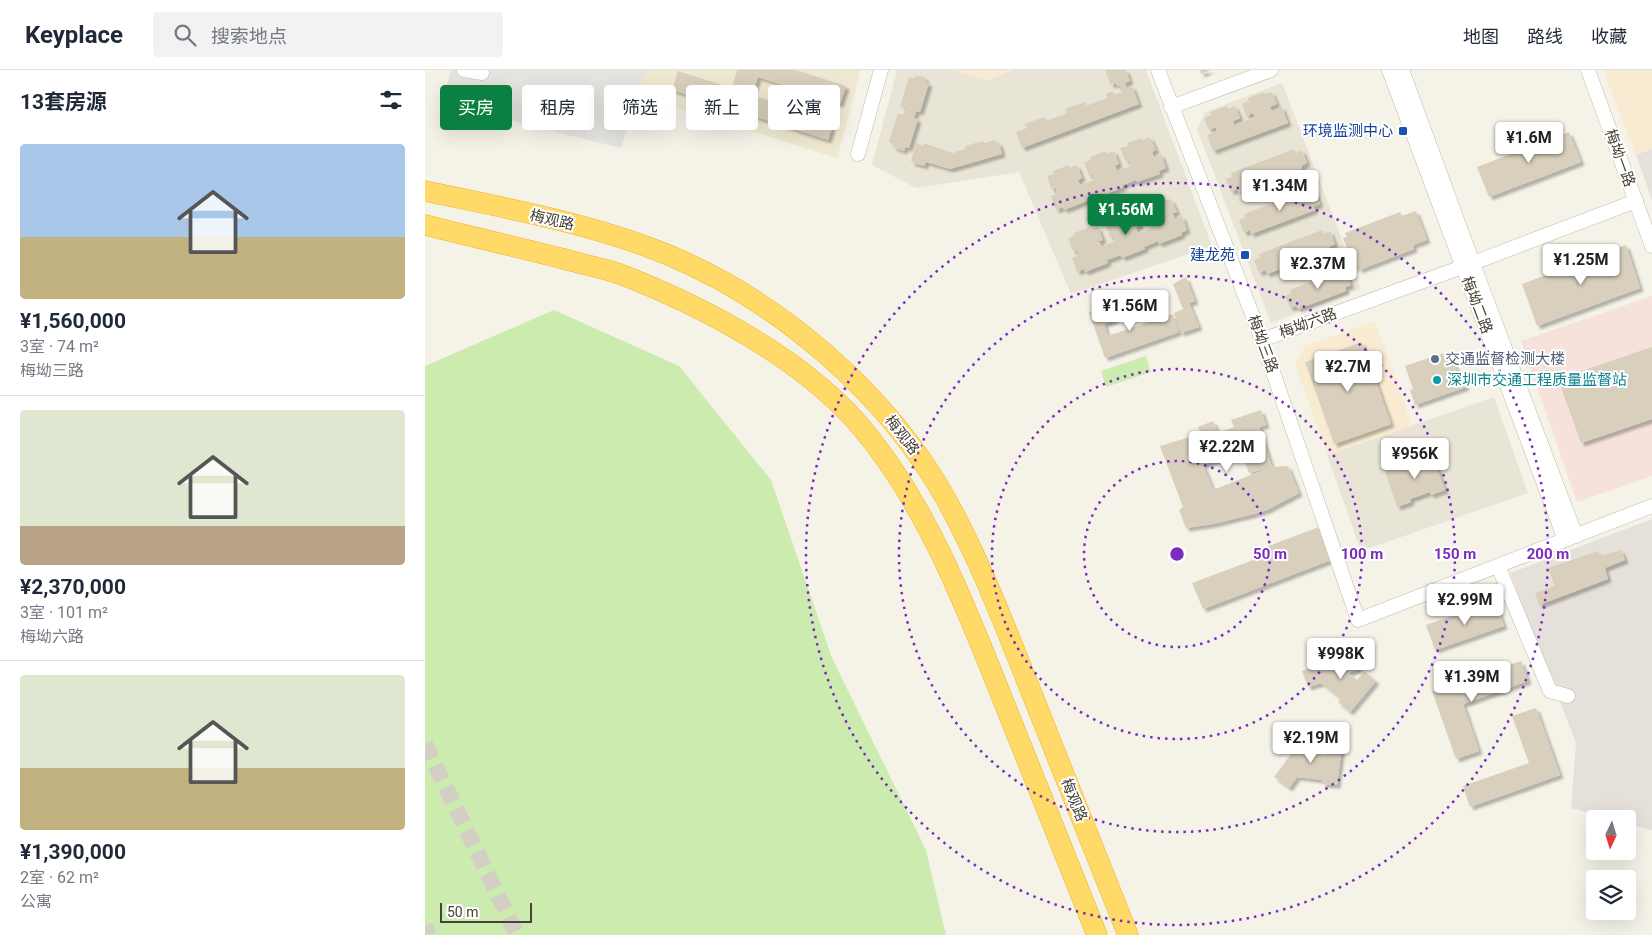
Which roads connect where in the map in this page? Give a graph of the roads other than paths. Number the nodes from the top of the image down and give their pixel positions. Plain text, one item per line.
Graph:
1 (465, 70) edge
2 (881, 70) edge
3 (1158, 70) edge
4 (1271, 70) edge
5 (1389, 70) edge
6 (1402, 70) edge
7 (1588, 70) edge
8 (482, 74) dead end
9 (1171, 107) junction
10 (858, 154) dead end
11 (425, 183) edge
12 (425, 191) edge
13 (1636, 201) junction
14 (493, 206) junction
15 (425, 226) edge
16 (425, 239) edge
17 (1652, 246) edge
18 (545, 254) junction
19 (1468, 265) junction
20 (1262, 340) junction
21 (1652, 506) edge
22 (1571, 538) junction
23 (1498, 566) junction
24 (1568, 696) dead end
25 (1097, 935) edge
26 (1128, 935) edge

1 - 8 street
2 - 10 street
3 - 9 street, 梅坳三路
4 - 9 street
5 - 19 street, 梅坳二路
6 - 19 street, 梅坳二路
7 - 13 street, 梅坳一路
9 - 20 street, 梅坳三路
11 - 14 highway
12 - 14 highway, 梅观路
13 - 17 street, 梅坳一路
13 - 19 street, 梅坳六路
14 - 26 highway, 梅观路
15 - 18 highway, 梅观路
16 - 18 highway
18 - 25 highway, 梅观路
19 - 20 street, 梅坳六路
19 - 22 street, 梅坳二路
20 - 23 street, 梅坳三路
21 - 22 street
22 - 23 street
23 - 24 street

